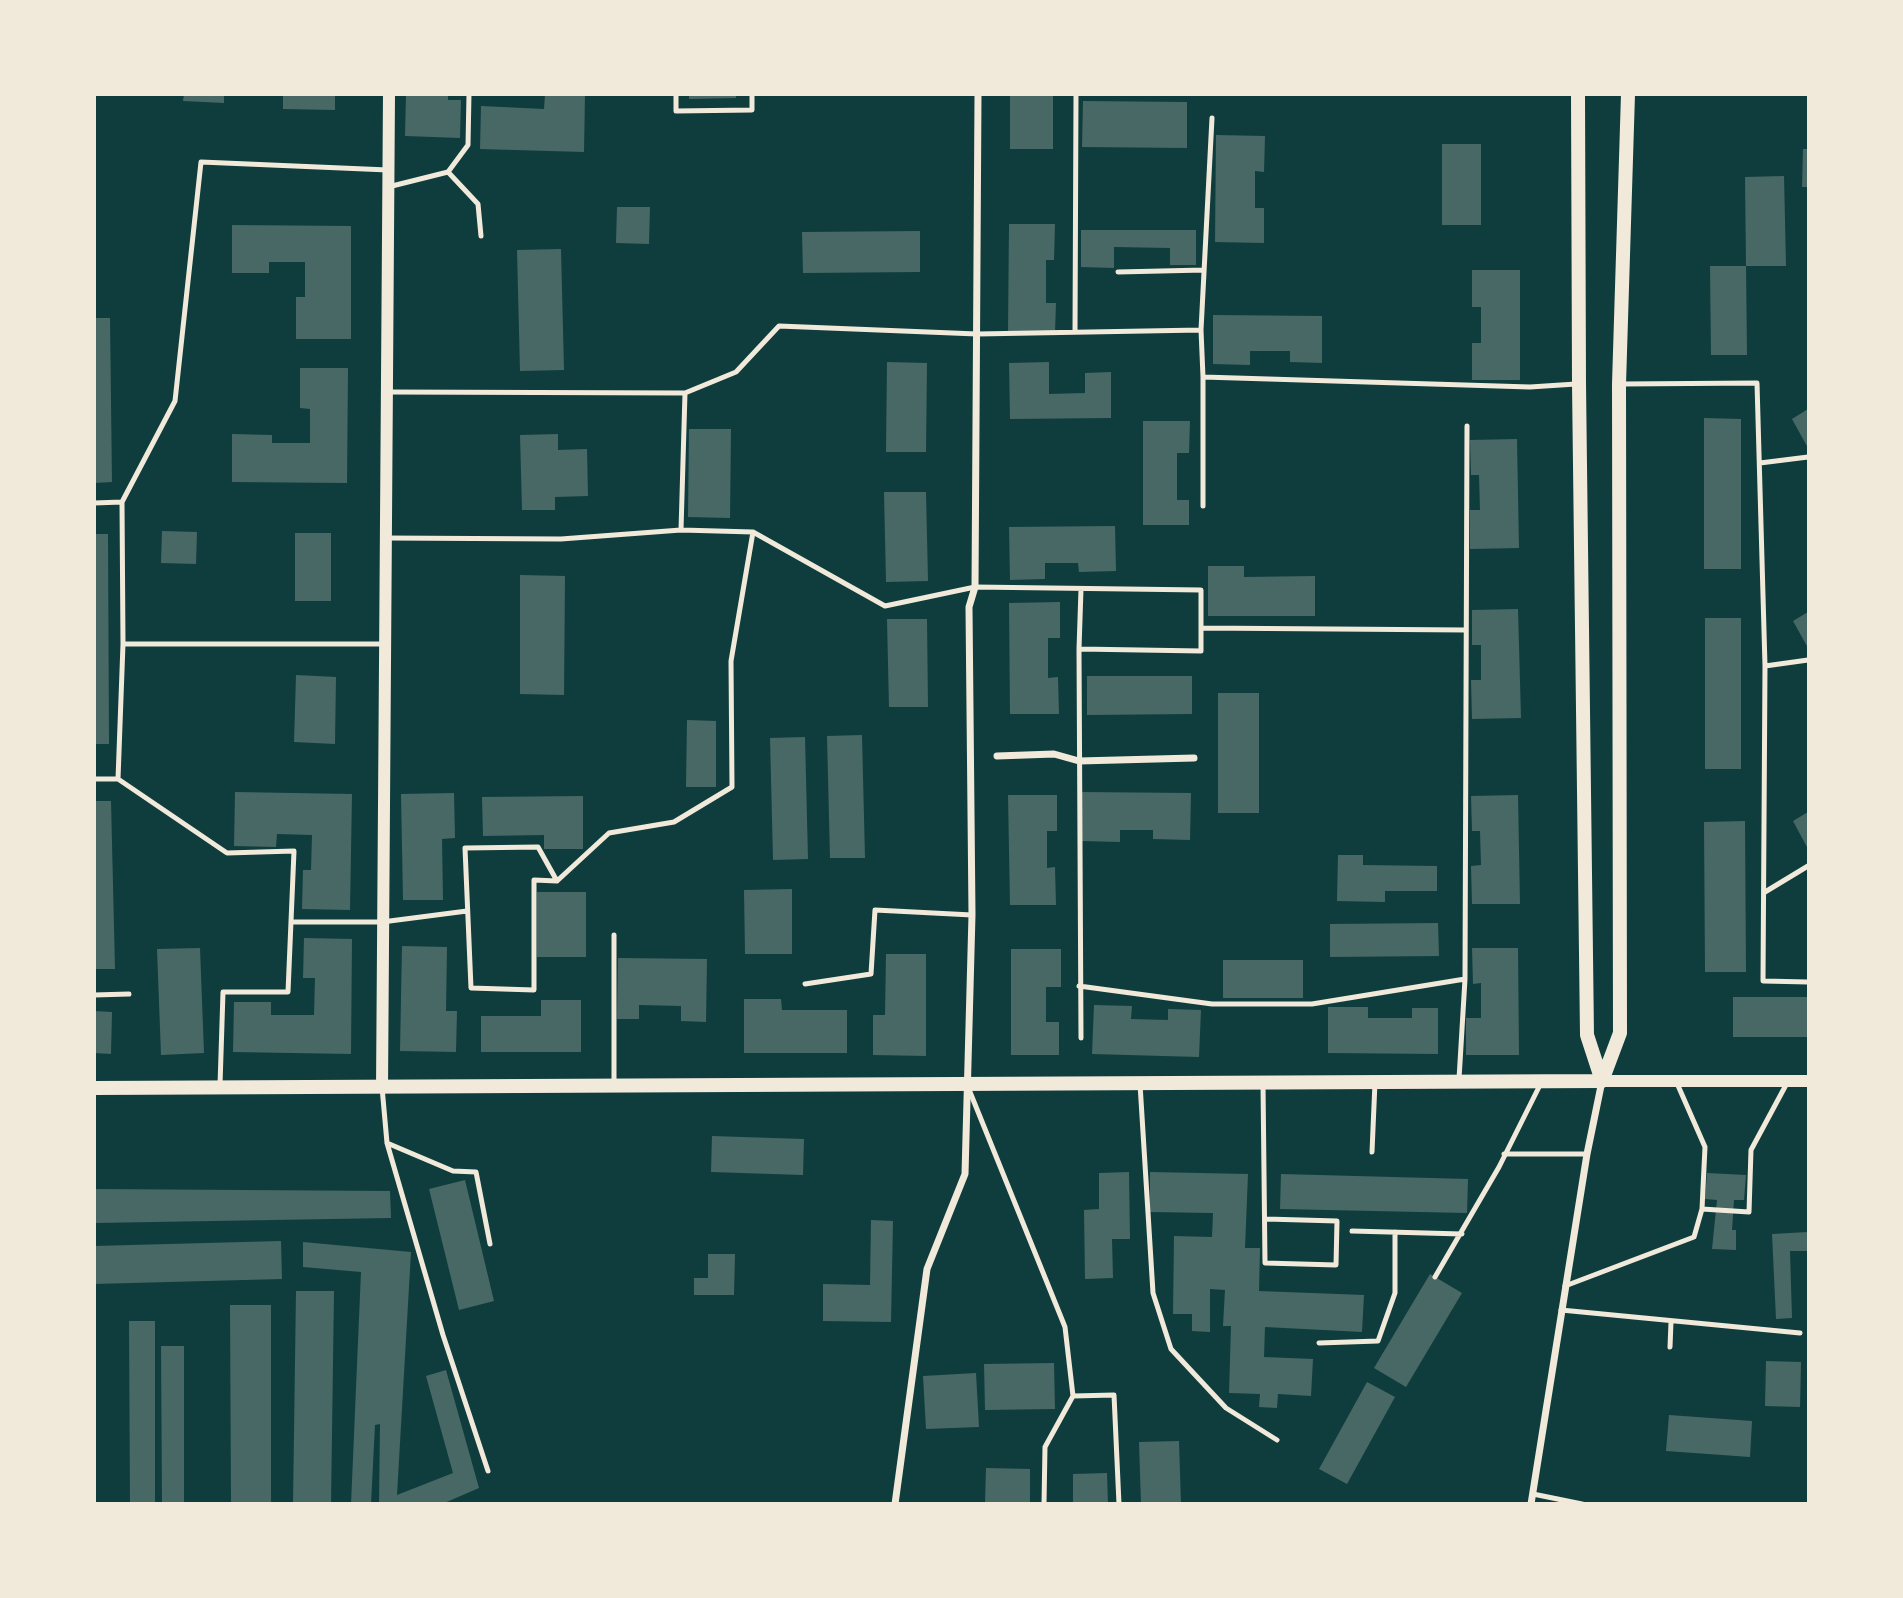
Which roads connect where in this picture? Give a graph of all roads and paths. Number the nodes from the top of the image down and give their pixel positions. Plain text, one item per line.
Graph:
1 (389, 94) edge
2 (469, 94) edge
3 (676, 94) edge
4 (752, 94) edge
5 (978, 94) edge
6 (1076, 94) edge
7 (1578, 94) edge
8 (1628, 94) edge
9 (1212, 118) dead end
10 (388, 170) junction
11 (448, 172) junction
12 (388, 187) junction
13 (481, 236) dead end
14 (1204, 270) junction
15 (1118, 272) dead end
16 (1201, 330) junction
17 (1075, 332) junction
18 (977, 334) junction
19 (1203, 377) junction
20 (1579, 384) junction
21 (1619, 384) junction
22 (389, 391) junction
23 (685, 393) junction
24 (1467, 425) dead end
25 (1808, 457) edge
26 (1760, 463) junction
27 (122, 502) junction
28 (94, 503) edge
29 (1203, 506) dead end
30 (681, 530) junction
31 (753, 531) junction
32 (386, 538) junction
33 (975, 587) junction
34 (1081, 589) junction
35 (1201, 628) junction
36 (1466, 630) junction
37 (385, 643) junction
38 (123, 644) junction
39 (1079, 649) junction
40 (1808, 660) edge
41 (1765, 666) junction
42 (997, 756) dead end
43 (1194, 758) dead end
44 (1079, 761) junction
45 (94, 779) edge
46 (118, 779) junction
47 (1808, 866) edge
48 (557, 881) junction
49 (1765, 892) junction
50 (467, 911) junction
51 (972, 915) junction
52 (290, 922) junction
53 (382, 922) junction
54 (614, 934) dead end
55 (1465, 979) junction
56 (1808, 982) edge
57 (804, 984) dead end
58 (1079, 986) junction
59 (129, 994) dead end
60 (94, 995) edge
61 (1081, 1038) dead end
62 (1602, 1081) junction
63 (1676, 1081) junction
64 (1787, 1081) junction
65 (1808, 1081) edge
66 (1375, 1082) junction
67 (1459, 1082) junction
68 (1542, 1082) junction
69 (1263, 1083) junction
70 (967, 1084) junction
71 (1140, 1084) junction
72 (614, 1086) junction
73 (382, 1087) junction
74 (94, 1088) edge
75 (220, 1088) junction
76 (387, 1143) junction
77 (1372, 1152) dead end
78 (1504, 1154) junction
79 (1587, 1154) junction
80 (1702, 1209) junction
81 (1266, 1219) junction
82 (1352, 1231) dead end
83 (1395, 1232) junction
84 (1462, 1234) junction
85 (490, 1244) dead end
86 (1435, 1277) dead end
87 (1565, 1286) junction
88 (1561, 1310) junction
89 (1671, 1322) junction
90 (1800, 1333) dead end
91 (1319, 1343) dead end
92 (1670, 1347) dead end
93 (1073, 1396) junction
94 (1277, 1440) dead end
95 (488, 1471) dead end
96 (1533, 1494) junction
97 (895, 1503) edge
98 (1044, 1503) edge
99 (1119, 1503) edge
100 (1531, 1503) edge
101 (1582, 1503) edge

1 - 10 street
1 - 73 street
2 - 11 lane
3 - 4 lane
5 - 18 street
6 - 17 lane
7 - 20 main road
8 - 21 main road
9 - 14 lane
10 - 12 street
10 - 27 lane
11 - 12 lane
11 - 13 lane
12 - 22 street
14 - 15 lane
14 - 16 lane
16 - 17 lane
16 - 19 lane
17 - 18 lane
18 - 23 lane
18 - 33 street
19 - 20 lane
19 - 29 lane
20 - 62 main road
21 - 26 lane
21 - 62 main road
22 - 23 lane
22 - 32 street
23 - 30 lane
24 - 36 lane
25 - 26 lane
26 - 41 lane
27 - 28 lane
27 - 38 lane
30 - 31 lane
30 - 32 lane
31 - 33 lane
31 - 48 lane
32 - 37 street
33 - 34 lane
33 - 51 street
34 - 35 lane
34 - 39 lane
35 - 36 lane
35 - 39 lane
36 - 55 lane
37 - 38 lane
37 - 53 street
38 - 46 lane
39 - 44 lane
40 - 41 lane
41 - 49 lane
42 - 44 street
43 - 44 street
44 - 58 lane
45 - 46 lane
46 - 52 lane
47 - 49 lane
48 - 50 lane
48 - 50 lane
49 - 56 lane
50 - 53 lane
51 - 57 lane
51 - 70 street
52 - 53 lane
52 - 75 lane
53 - 73 street
54 - 72 lane
55 - 58 lane
55 - 67 lane
58 - 61 lane
59 - 60 lane
62 - 63 street
62 - 68 main road
62 - 79 street
63 - 64 street
63 - 80 lane
64 - 65 street
64 - 80 lane
66 - 67 main road
66 - 69 main road
66 - 77 lane
67 - 68 main road
68 - 78 lane
69 - 71 main road
69 - 81 lane
70 - 71 main road
70 - 72 main road
70 - 93 lane
70 - 97 street
71 - 94 lane
72 - 73 main road
73 - 75 main road
73 - 76 lane
74 - 75 main road
76 - 85 lane
76 - 95 lane
78 - 79 lane
78 - 84 lane
79 - 87 street
80 - 87 lane
81 - 81 lane
82 - 83 lane
83 - 84 lane
83 - 91 lane
84 - 86 lane
87 - 88 street
88 - 89 lane
88 - 96 street
89 - 90 lane
89 - 92 lane
93 - 98 lane
93 - 99 lane
96 - 100 street
96 - 101 lane

